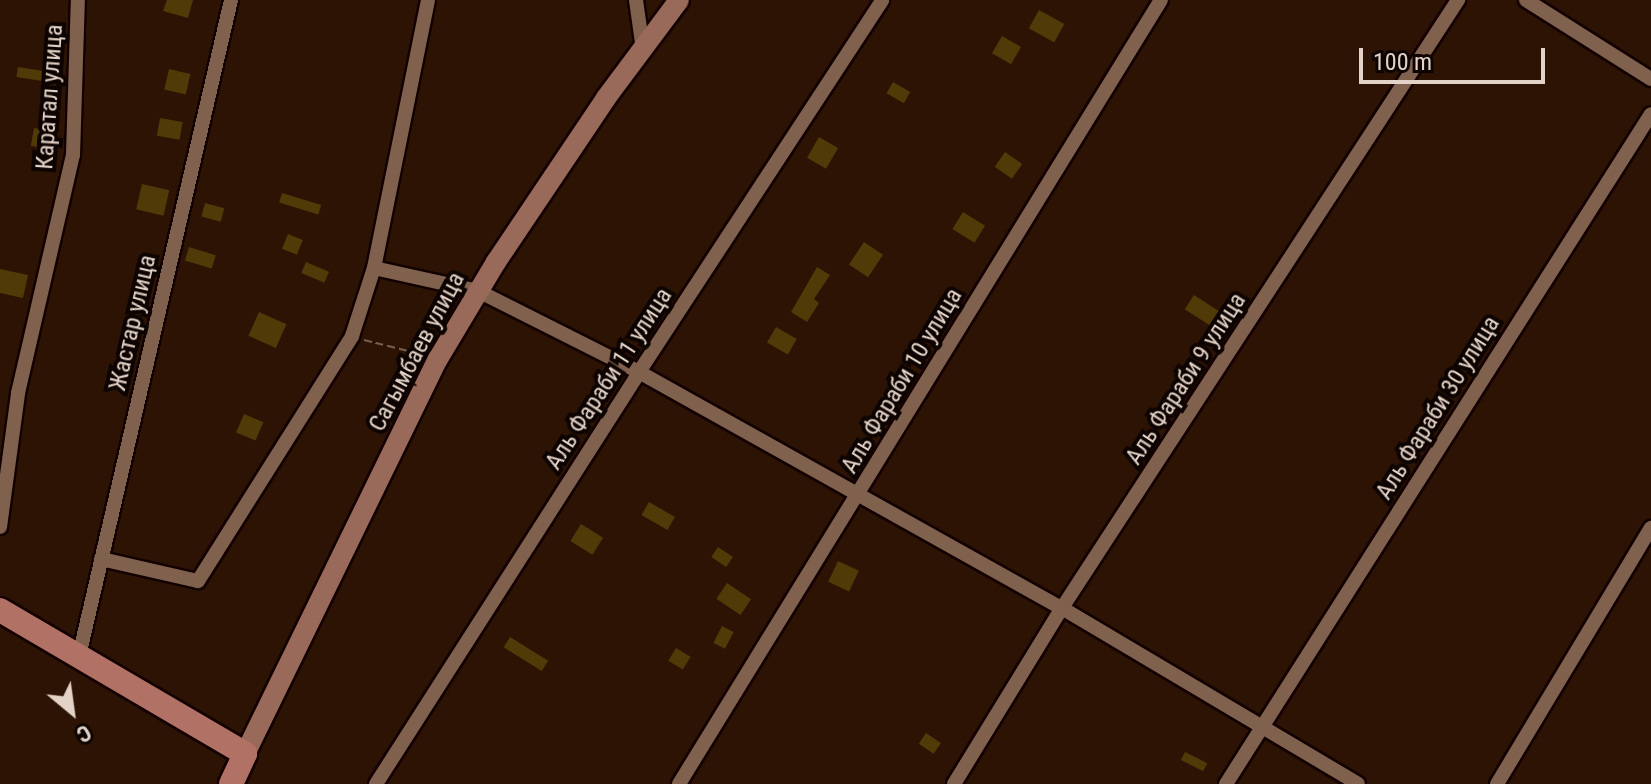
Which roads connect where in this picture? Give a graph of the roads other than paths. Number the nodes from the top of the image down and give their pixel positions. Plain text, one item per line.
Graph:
1 (78, 0) edge
2 (231, 0) edge
3 (428, 0) edge
4 (636, 0) edge
5 (679, 0) edge
6 (882, 0) edge
7 (1161, 0) edge
8 (1458, 0) edge
9 (1526, 0) edge
10 (643, 50) junction
11 (1651, 79) edge
12 (1651, 114) edge
13 (374, 268) junction
14 (478, 291) junction
15 (639, 372) junction
16 (859, 495) junction
17 (0, 527) edge
18 (1651, 528) edge
19 (101, 559) junction
20 (1062, 608) junction
21 (0, 610) edge
22 (79, 656) junction
23 (1262, 726) junction
24 (245, 754) junction
25 (231, 784) edge
26 (376, 784) edge
27 (679, 784) edge
28 (954, 784) edge
29 (1226, 784) edge
30 (1358, 784) edge
31 (1497, 784) edge

1 - 17 street, Каратал улица
2 - 19 street, Жастар улица
3 - 13 street
4 - 10 street
5 - 10 street, Сагымбаев улица
6 - 15 street, Аль Фараби 11 улица
7 - 16 street, Аль Фараби 10 улица
8 - 20 street, Аль Фараби 9 улица
9 - 11 street
10 - 14 street, Сагымбаев улица
12 - 23 street, Аль Фараби 30 улица
13 - 14 street
13 - 19 street
14 - 15 street
14 - 24 street, Сагымбаев улица
15 - 16 street
15 - 26 street, Аль Фараби 11 улица
16 - 20 street
16 - 27 street, Аль Фараби 10 улица
18 - 31 street
19 - 22 street, Жастар улица
20 - 23 street
20 - 28 street, Аль Фараби 9 улица
21 - 22 main road
22 - 24 main road
23 - 29 street, Аль Фараби 30 улица
23 - 30 street
24 - 25 main road

